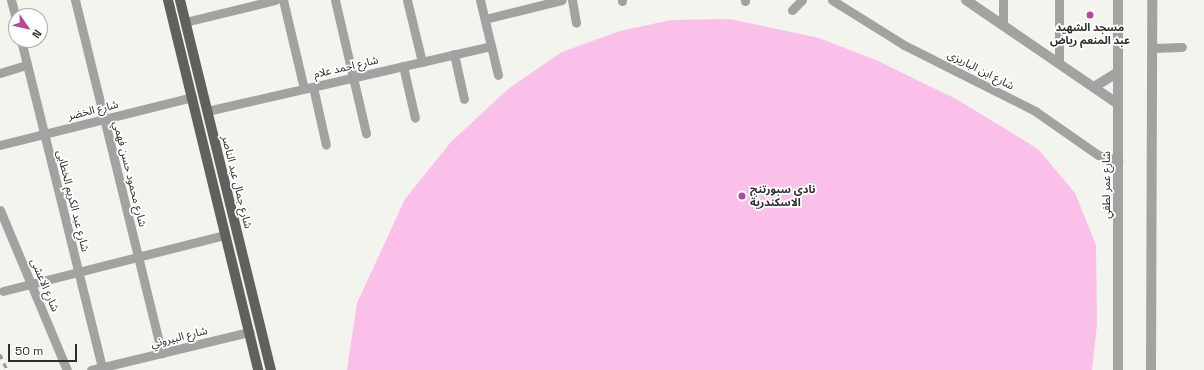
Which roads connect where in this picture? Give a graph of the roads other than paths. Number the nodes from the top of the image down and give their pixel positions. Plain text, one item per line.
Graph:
1 (75, 0) edge
2 (168, 0) edge
3 (180, 0) edge
4 (273, 0) edge
5 (283, 0) edge
6 (335, 0) edge
7 (407, 0) edge
8 (480, 0) edge
9 (562, 0) edge
10 (572, 0) edge
11 (802, 0) edge
12 (832, 0) edge
13 (966, 0) edge
14 (1003, 0) edge
15 (1059, 0) edge
16 (1118, 0) edge
17 (1152, 0) edge
18 (792, 10) dead end
19 (485, 19) junction
20 (185, 22) junction
21 (576, 23) dead end
22 (1003, 25) junction
23 (491, 46) junction
24 (1182, 47) dead end
25 (23, 48) edge
26 (1152, 48) junction
27 (454, 54) junction
28 (422, 62) junction
29 (1059, 63) junction
30 (28, 65) junction
31 (403, 66) junction
32 (1118, 72) junction
33 (0, 73) edge
34 (498, 75) dead end
35 (353, 78) junction
36 (1094, 87) junction
37 (309, 88) junction
38 (192, 97) junction
39 (464, 99) dead end
40 (1118, 104) junction
41 (207, 111) junction
42 (415, 118) dead end
43 (105, 119) junction
44 (366, 133) dead end
45 (45, 134) junction
46 (0, 145) edge
47 (326, 145) dead end
48 (1118, 160) junction
49 (0, 210) edge
50 (225, 235) junction
51 (138, 257) junction
52 (79, 272) junction
53 (31, 284) junction
54 (3, 291) dead end
55 (249, 332) junction
56 (162, 353) junction
57 (102, 367) junction
58 (67, 370) edge
59 (91, 370) edge
60 (258, 370) edge
61 (271, 370) edge
62 (1118, 370) edge
63 (1151, 370) edge

1 - 43 street, شارع محمود حسن فهمي
2 - 38 main road
3 - 20 main road, شارع جمال عبد الناصر
4 - 20 street
5 - 37 street
6 - 35 street
7 - 28 street
8 - 19 street
9 - 19 street
10 - 21 street
11 - 18 street
12 - 48 street, شارع ابن الباريزى
13 - 22 street
14 - 22 street
15 - 29 street
16 - 32 street, شارع عمر لطفي
17 - 26 street
19 - 23 street
20 - 41 main road, شارع جمال عبد الناصر
22 - 29 street
23 - 27 street, شارع احمد علام
23 - 34 street
24 - 26 street
25 - 30 street, شارع عبد الكريم الخطابى
26 - 63 street
27 - 28 street, شارع احمد علام
27 - 39 street
28 - 31 street, شارع احمد علام
29 - 36 street
30 - 33 street
30 - 45 street, شارع عبد الكريم الخطابى
31 - 35 street, شارع احمد علام
31 - 42 street
32 - 36 street
32 - 40 street, شارع عمر لطفي
35 - 37 street, شارع احمد علام
35 - 44 street
36 - 40 street
37 - 41 street, شارع احمد علام
37 - 47 street
38 - 43 street, شارع الخضر
38 - 50 main road
40 - 48 street, شارع عمر لطفي
41 - 61 main road, شارع جمال عبد الناصر
43 - 45 street, شارع الخضر
43 - 51 street, شارع محمود حسن فهمي
45 - 46 street, شارع الخضر
45 - 52 street, شارع عبد الكريم الخطابى
48 - 62 street, شارع عمر لطفي
49 - 53 street, شارع الاعشى
50 - 51 street
50 - 55 main road
51 - 52 street
51 - 56 street, شارع محمود حسن فهمي
52 - 53 street
52 - 57 street, شارع عبد الكريم الخطابى
53 - 54 street
53 - 58 street, شارع الاعشى
55 - 56 street, شارع البيروني
55 - 60 main road
56 - 57 street, شارع البيروني
57 - 59 street, شارع البيروني

